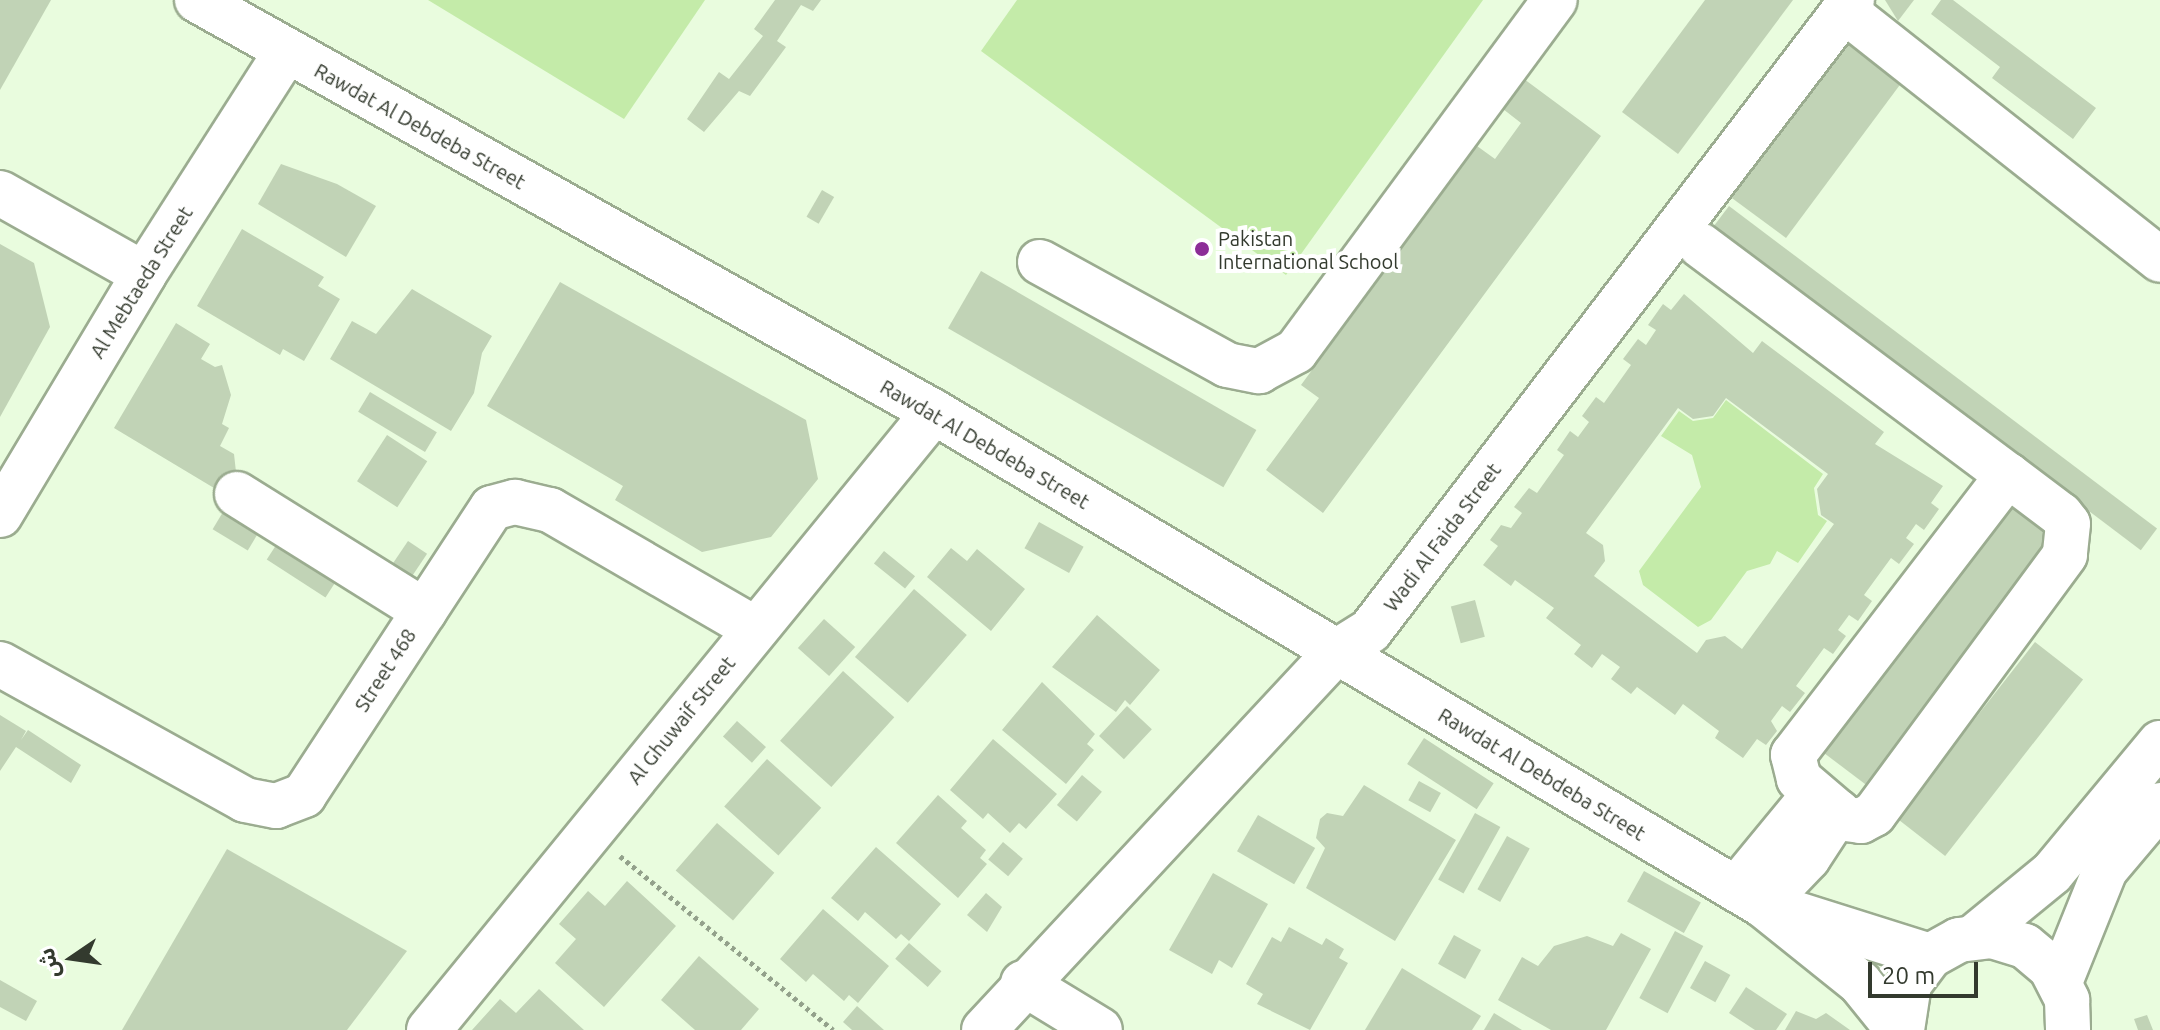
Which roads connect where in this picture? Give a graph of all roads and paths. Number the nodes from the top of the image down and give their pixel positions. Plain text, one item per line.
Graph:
1 (197, 0) edge
2 (1555, 0) edge
3 (1848, 5) edge
4 (286, 52) junction
5 (0, 193) edge
6 (1700, 245) dead end
7 (2160, 260) edge
8 (1040, 262) dead end
9 (144, 274) junction
10 (934, 412) junction
11 (2008, 475) junction
12 (237, 494) dead end
13 (0, 515) edge
14 (424, 611) junction
15 (755, 629) junction
16 (1336, 652) junction
17 (0, 664) edge
18 (2160, 743) edge
19 (1826, 802) junction
20 (2160, 805) edge
21 (590, 832) junction
22 (1749, 897) junction
23 (1975, 936) junction
24 (1930, 956) junction
25 (2060, 982) junction
26 (1023, 983) junction
27 (429, 1030) edge
28 (833, 1030) edge
29 (984, 1030) edge
30 (1100, 1030) edge
31 (1900, 1030) edge
32 (2068, 1030) edge

1 - 4 street, Rawdat Al Debdeba Street
2 - 8 street
3 - 7 street
3 - 16 street, Wadi Al Faida Street
4 - 9 street, Al Mebtaeda Street
4 - 10 street, Rawdat Al Debdeba Street
5 - 9 street
6 - 11 street
9 - 13 street, Al Mebtaeda Street
10 - 15 street, Al Ghuwaif Street
10 - 16 street, Rawdat Al Debdeba Street
11 - 19 street
11 - 19 street
12 - 14 street
14 - 15 street, Street 468
14 - 17 street, Street 468
15 - 21 street, Al Ghuwaif Street
16 - 22 street, Rawdat Al Debdeba Street
16 - 26 street, Wadi Al Faida Street
18 - 23 street
19 - 22 street
20 - 25 street
21 - 27 street, Al Ghuwaif Street
21 - 28 path
22 - 24 street, Rawdat Al Debdeba Street
22 - 31 street, Rawdat Al Debdeba Street
23 - 24 street
23 - 25 street
24 - 31 street
25 - 32 street
26 - 29 street, Wadi Al Faida Street
26 - 30 street

